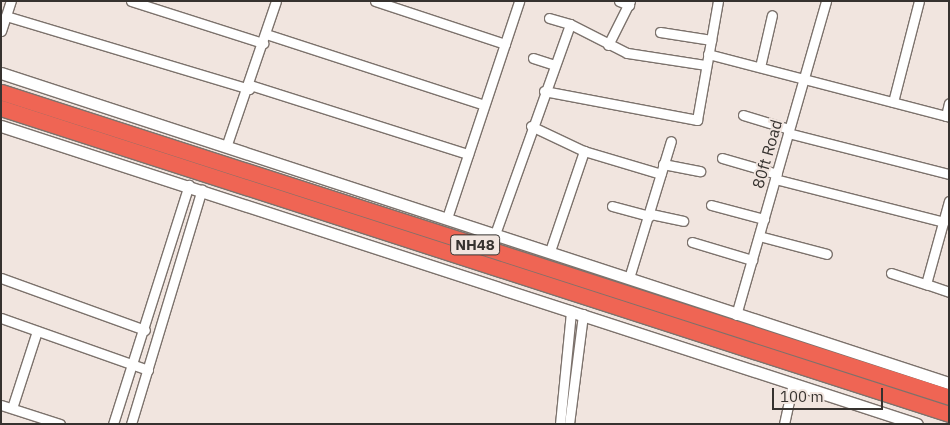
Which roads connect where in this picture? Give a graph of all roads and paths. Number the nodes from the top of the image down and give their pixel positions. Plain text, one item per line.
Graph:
1 (11, 1) edge
2 (131, 1) edge
3 (276, 1) edge
4 (375, 1) edge
5 (519, 1) edge
6 (619, 1) edge
7 (718, 1) edge
8 (826, 1) edge
9 (919, 1) edge
10 (629, 3) edge
11 (772, 15) dead end
12 (6, 16) junction
13 (548, 18) dead end
14 (570, 24) junction
15 (1, 30) edge
16 (660, 32) dead end
17 (265, 38) junction
18 (711, 40) junction
19 (504, 44) junction
20 (608, 45) junction
21 (708, 54) junction
22 (533, 58) dead end
23 (554, 65) junction
24 (705, 65) junction
25 (760, 67) junction
26 (1, 73) edge
27 (804, 77) junction
28 (249, 87) junction
29 (544, 91) junction
30 (1, 92) edge
31 (893, 102) junction
32 (949, 104) edge
33 (484, 106) junction
34 (1, 108) edge
35 (743, 115) dead end
36 (947, 116) edge
37 (1, 126) edge
38 (530, 126) junction
39 (789, 131) junction
40 (671, 141) dead end
41 (226, 147) junction
42 (584, 151) junction
43 (468, 154) junction
44 (722, 158) dead end
45 (663, 164) junction
46 (700, 171) dead end
47 (661, 174) junction
48 (949, 174) edge
49 (776, 177) junction
50 (189, 185) junction
51 (202, 189) junction
52 (949, 201) edge
53 (711, 205) dead end
54 (612, 206) dead end
55 (650, 215) junction
56 (447, 218) junction
57 (764, 219) junction
58 (683, 221) dead end
59 (944, 222) junction
60 (495, 234) junction
61 (759, 236) junction
62 (692, 242) dead end
63 (550, 251) junction
64 (828, 254) dead end
65 (752, 260) junction
66 (891, 273) dead end
67 (1, 278) edge
68 (629, 278) junction
69 (928, 285) junction
70 (949, 292) edge
71 (571, 311) junction
72 (583, 314) junction
73 (736, 315) junction
74 (1, 318) edge
75 (144, 330) junction
76 (37, 331) junction
77 (134, 366) junction
78 (148, 370) junction
79 (793, 383) junction
80 (949, 383) edge
81 (949, 398) edge
82 (1, 405) edge
83 (12, 408) junction
84 (949, 414) edge
85 (60, 424) edge
86 (113, 424) edge
87 (131, 424) edge
88 (560, 424) edge
89 (569, 424) edge
90 (784, 424) edge
91 (917, 424) edge

1 - 12 street
2 - 17 street
3 - 17 street
4 - 19 street
5 - 19 street
6 - 10 street
7 - 18 street
8 - 27 street, 80ft Road
9 - 31 street
10 - 20 street
11 - 25 street
12 - 15 street
12 - 28 street
13 - 14 street
14 - 20 street
14 - 23 street
16 - 18 street
17 - 28 street
17 - 33 street
18 - 21 street
19 - 33 street
20 - 24 street
21 - 24 street
21 - 25 street
22 - 23 street
23 - 29 street
24 - 29 street
25 - 27 street
26 - 41 street
27 - 31 street
27 - 39 street, 80ft Road
28 - 41 street
28 - 43 street
29 - 38 street
30 - 81 highway, NH48
31 - 36 street
32 - 36 street
33 - 43 street
34 - 84 highway, NH48
35 - 39 street
37 - 50 street
38 - 42 street
38 - 60 street
39 - 48 street
39 - 49 street, 80ft Road
40 - 45 street
41 - 56 street
42 - 47 street
42 - 63 street
43 - 56 street
44 - 49 street
45 - 46 street
45 - 47 street
47 - 55 street
49 - 57 street, 80ft Road
49 - 59 street
50 - 51 street
50 - 75 street
51 - 71 street
51 - 78 street
52 - 59 street
53 - 57 street
54 - 55 street
55 - 58 street
55 - 68 street
56 - 60 street
57 - 61 street, 80ft Road
59 - 69 street
60 - 63 street
61 - 64 street
61 - 65 street, 80ft Road
62 - 65 street
63 - 68 street
65 - 73 street, 80ft Road
66 - 69 street
67 - 75 street
68 - 73 street
69 - 70 street
71 - 72 street
71 - 88 street
72 - 79 street
72 - 89 street
73 - 80 street
74 - 76 street
75 - 77 street
76 - 77 street
76 - 83 street
77 - 78 street
77 - 86 street
78 - 87 street
79 - 90 street
79 - 91 street
82 - 83 street
83 - 85 street

